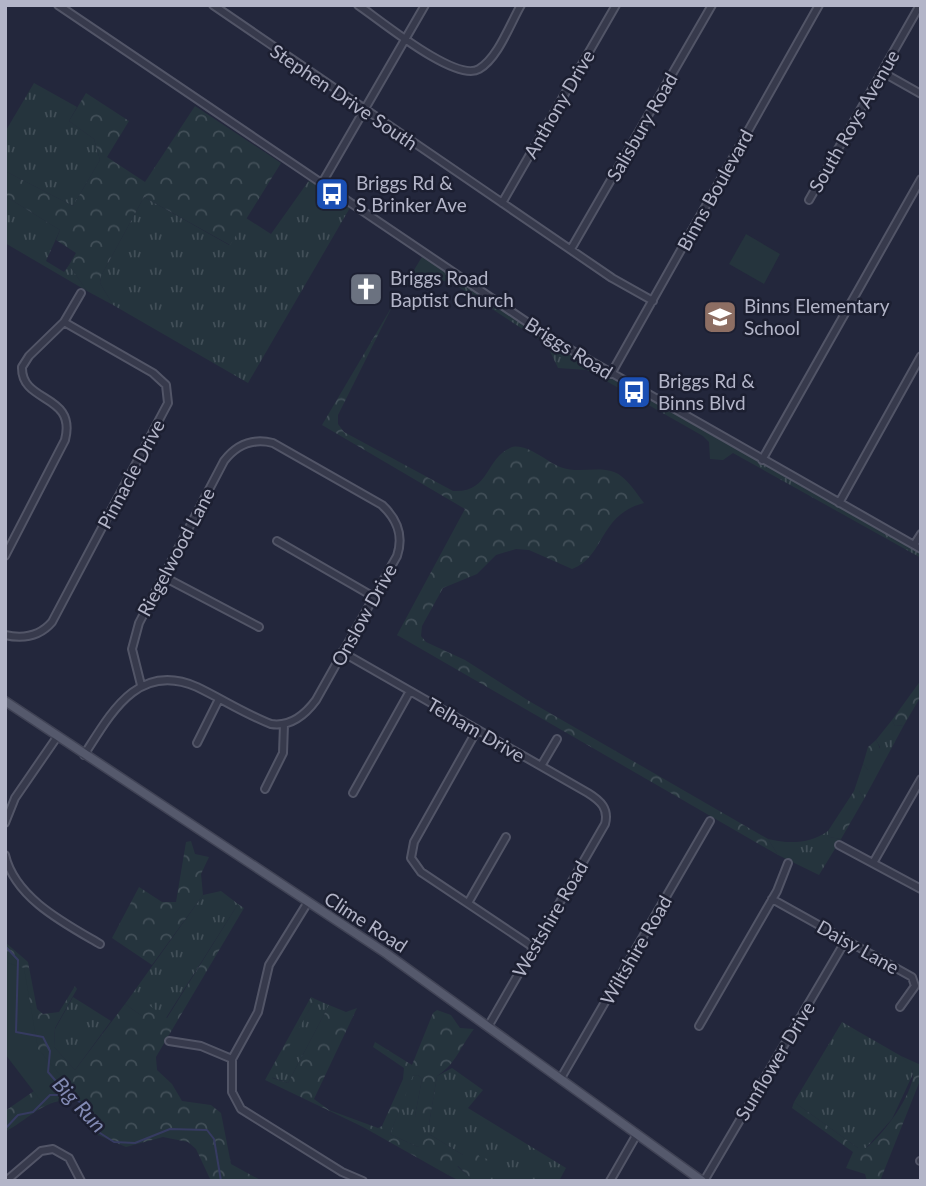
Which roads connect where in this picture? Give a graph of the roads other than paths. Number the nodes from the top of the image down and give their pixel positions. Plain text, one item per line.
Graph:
1 (58, 5) edge
2 (213, 5) edge
3 (358, 5) edge
4 (425, 5) edge
5 (521, 5) edge
6 (617, 5) edge
7 (712, 5) edge
8 (819, 5) edge
9 (920, 5) edge
10 (406, 38) junction
11 (882, 72) junction
12 (921, 94) edge
13 (365, 110) junction
14 (921, 179) edge
15 (322, 183) junction
16 (809, 200) dead end
17 (502, 203) junction
18 (571, 249) junction
19 (81, 293) dead end
20 (653, 301) junction
21 (64, 322) junction
22 (921, 356) edge
23 (611, 374) junction
24 (258, 441) joint
25 (762, 460) junction
26 (839, 503) junction
27 (921, 534) edge
28 (277, 541) dead end
29 (917, 547) edge
30 (5, 556) edge
31 (164, 577) junction
32 (374, 597) junction
33 (259, 627) dead end
34 (5, 635) edge
35 (342, 652) junction
36 (141, 685) junction
37 (411, 691) junction
38 (219, 699) junction
39 (5, 701) edge
40 (284, 724) junction
41 (477, 730) junction
42 (57, 737) junction
43 (557, 739) dead end
44 (197, 743) dead end
45 (84, 755) junction
46 (541, 766) junction
47 (921, 779) edge
48 (265, 789) dead end
49 (353, 793) dead end
50 (606, 811) joint
51 (710, 821) dead end
52 (5, 823) edge
53 (506, 837) dead end
54 (839, 845) dead end
55 (5, 855) edge
56 (788, 863) dead end
57 (873, 863) junction
58 (921, 889) edge
59 (772, 899) junction
60 (308, 902) junction
61 (468, 903) junction
62 (846, 940) junction
63 (100, 944) dead end
64 (533, 947) junction
65 (900, 1007) dead end
66 (489, 1026) junction
67 (699, 1026) dead end
68 (169, 1041) dead end
69 (232, 1059) junction
70 (561, 1078) junction
71 (638, 1134) junction
72 (6, 1181) edge
73 (81, 1181) edge
74 (363, 1181) edge
75 (610, 1181) edge
76 (703, 1181) edge

1 - 15 street, Briggs Road
2 - 13 street, Stephen Drive South
3 - 10 street
4 - 10 street
5 - 10 street
6 - 17 street, Anthony Drive
7 - 18 street, Salisbury Road
8 - 20 street, Binns Boulevard
9 - 11 street, South Roys Avenue
10 - 13 street
11 - 12 street
11 - 16 street, South Roys Avenue
13 - 15 street
13 - 17 street, Stephen Drive South
14 - 25 street
15 - 23 street, Briggs Road
17 - 18 street, Stephen Drive South
18 - 20 street, Stephen Drive South
19 - 21 street
20 - 23 street, Binns Boulevard
21 - 30 street
21 - 34 street, Pinnacle Drive
22 - 26 street
23 - 25 street, Briggs Road
24 - 31 street, Riegelwood Lane
24 - 32 street, Onslow Drive
25 - 26 street, Briggs Road
26 - 29 street, Briggs Road
27 - 29 street
28 - 32 street
31 - 33 street
31 - 36 street, Riegelwood Lane
32 - 35 street, Onslow Drive
35 - 37 street, Telham Drive
35 - 40 street, Onslow Drive
36 - 38 street
36 - 45 street
37 - 41 street, Telham Drive
37 - 49 street
38 - 40 street
38 - 44 street
39 - 42 main road, Clime Road
40 - 48 street
41 - 46 street, Telham Drive
41 - 61 street
42 - 45 main road, Clime Road
42 - 52 street
43 - 46 street
45 - 60 main road, Clime Road
46 - 50 street, Telham Drive
47 - 57 street
50 - 64 street, Westshire Road
51 - 70 street, Wiltshire Road
53 - 61 street
54 - 57 street
55 - 63 street
56 - 59 street
57 - 58 street
59 - 62 street, Daisy Lane
59 - 67 street
60 - 66 main road, Clime Road
60 - 69 street
61 - 64 street
62 - 65 street, Daisy Lane
62 - 76 street, Sunflower Drive
64 - 66 street, Westshire Road
66 - 70 main road, Clime Road
68 - 69 street
69 - 74 street
70 - 71 main road, Clime Road
71 - 75 street
71 - 76 main road, Clime Road
72 - 73 street

